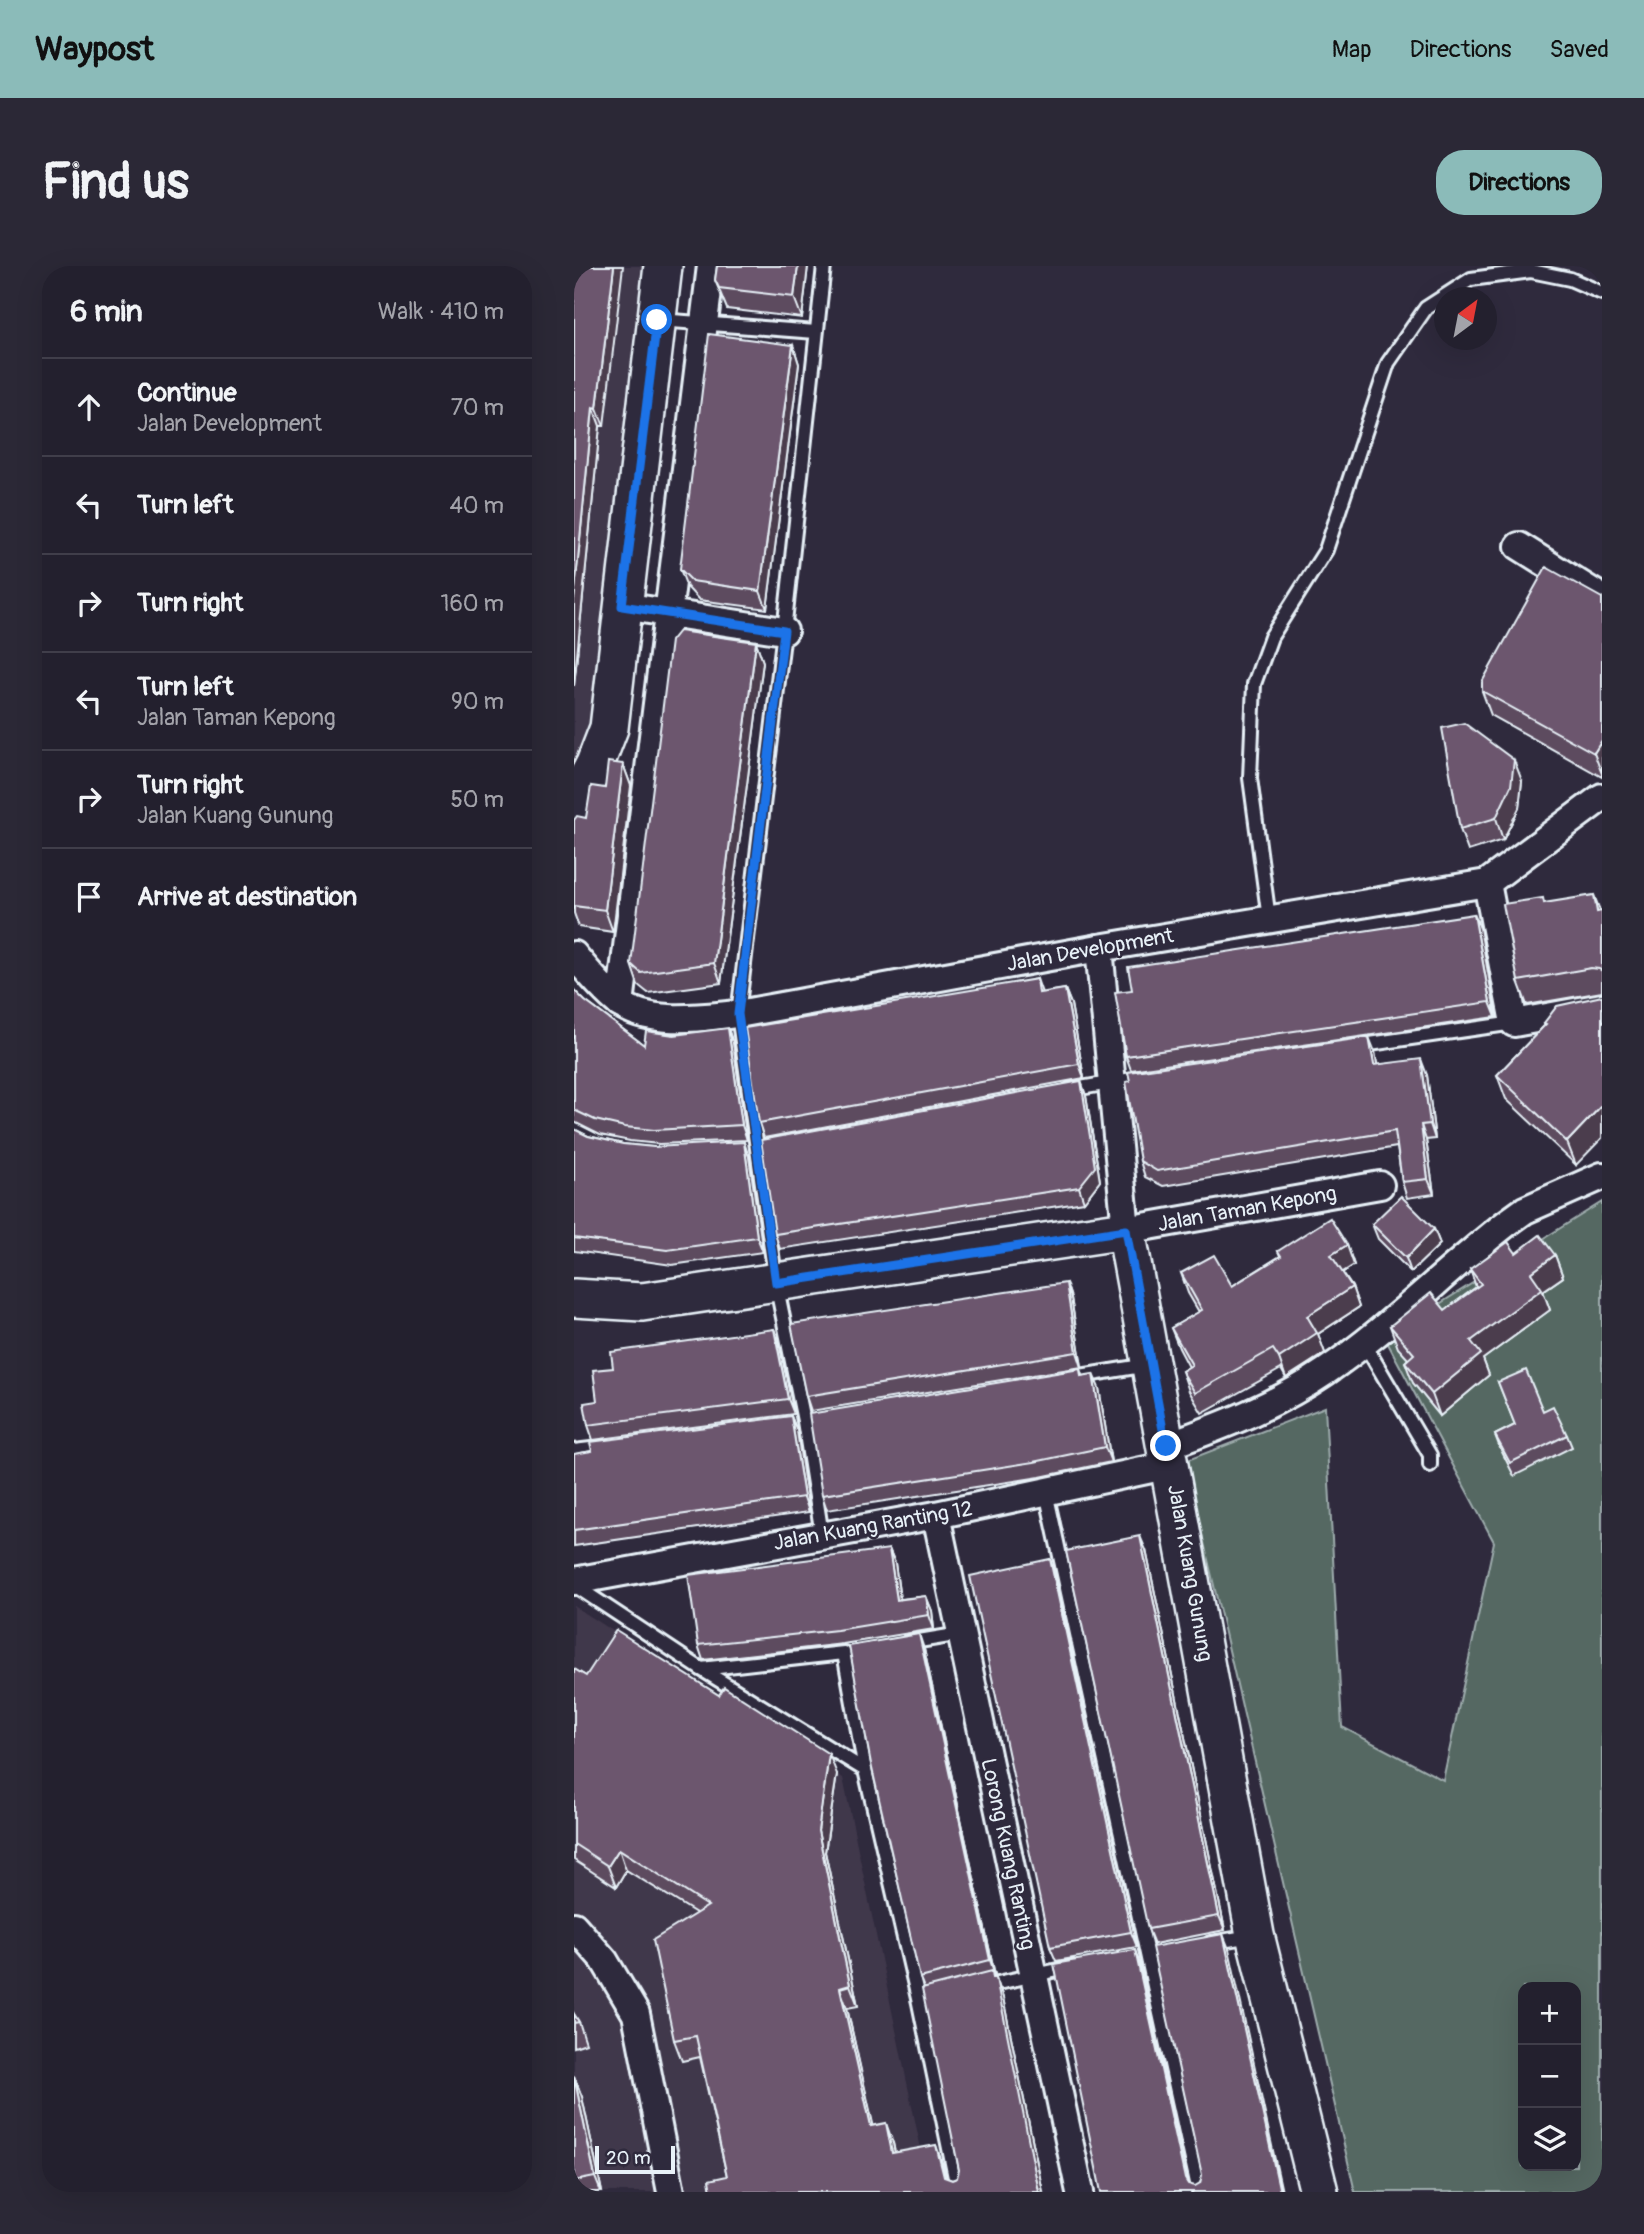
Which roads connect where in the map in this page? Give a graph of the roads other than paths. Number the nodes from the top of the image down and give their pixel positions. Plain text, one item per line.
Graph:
1 (663, 266) edge
2 (711, 266) edge
3 (824, 266) edge
4 (1602, 293) edge
5 (657, 320) junction
6 (704, 323) junction
7 (816, 332) junction
8 (1519, 546) dead end
9 (1602, 598) edge
10 (622, 606) junction
11 (668, 613) junction
12 (784, 631) junction
13 (1602, 797) edge
14 (574, 804) edge
15 (1487, 883) junction
16 (1269, 919) junction
17 (1099, 948) junction
18 (574, 955) edge
19 (620, 1004) junction
20 (1602, 1007) edge
21 (738, 1014) junction
22 (1514, 1023) junction
23 (1340, 1048) edge
24 (1152, 1076) edge
25 (1112, 1082) junction
26 (1057, 1092) edge
27 (770, 1146) edge
28 (757, 1148) junction
29 (743, 1149) edge
30 (1602, 1176) edge
31 (1380, 1185) dead end
32 (1126, 1230) junction
33 (776, 1283) junction
34 (575, 1301) edge
35 (1364, 1343) junction
36 (1151, 1364) junction
37 (1071, 1377) edge
38 (615, 1446) edge
39 (574, 1451) edge
40 (1168, 1455) junction
41 (1430, 1465) dead end
42 (1046, 1492) junction
43 (936, 1516) junction
44 (822, 1535) junction
45 (574, 1583) edge
46 (961, 1633) junction
47 (896, 1644) edge
48 (701, 1669) junction
49 (864, 1770) junction
50 (574, 1926) edge
51 (1255, 1936) junction
52 (1201, 1944) edge
53 (1083, 1965) edge
54 (1033, 1974) junction
55 (970, 1990) edge
56 (671, 2192) edge
57 (958, 2192) edge
58 (1080, 2192) edge
59 (1199, 2192) edge
60 (1319, 2192) edge

1 - 5 street
2 - 6 street
3 - 7 lane
4 - 16 lane
5 - 6 lane
5 - 10 street
6 - 7 lane
6 - 11 street
7 - 12 lane
8 - 9 street
10 - 11 street
10 - 14 street
11 - 12 street
11 - 19 street
12 - 21 lane
13 - 15 street, Jalan Development
15 - 16 street, Jalan Development
15 - 22 street
16 - 17 street, Jalan Development
17 - 21 street, Jalan Development
17 - 25 street, Jalan Kuang Gunung
18 - 19 street, Jalan Development
19 - 21 street, Jalan Development
20 - 22 street
21 - 28 lane
22 - 23 lane
24 - 25 lane
25 - 26 lane
25 - 32 street, Jalan Kuang Gunung
27 - 28 lane
28 - 29 lane
28 - 33 lane
30 - 35 street, Jalan Kuang Ranting 12
31 - 32 street, Jalan Taman Kepong
32 - 33 street, Jalan Taman Kepong
32 - 36 street, Jalan Kuang Gunung
33 - 34 street, Jalan Taman Kepong
33 - 44 lane
35 - 40 street, Jalan Kuang Ranting 12
35 - 41 lane
36 - 37 lane
36 - 40 street, Jalan Kuang Gunung
38 - 39 lane
40 - 42 street, Jalan Kuang Ranting 12
40 - 51 street, Jalan Kuang Gunung
42 - 43 street, Jalan Kuang Ranting 12
42 - 59 lane
43 - 44 street, Jalan Kuang Ranting 12
43 - 46 street, Lorong Kuang Ranting
44 - 45 street, Jalan Kuang Ranting 12
45 - 48 lane
46 - 47 lane
46 - 54 street, Lorong Kuang Ranting
48 - 49 lane
48 - 49 lane
49 - 57 lane
50 - 56 street
51 - 52 lane
51 - 60 street, Jalan Kuang Gunung
53 - 54 lane
54 - 55 lane
54 - 58 street, Lorong Kuang Ranting

